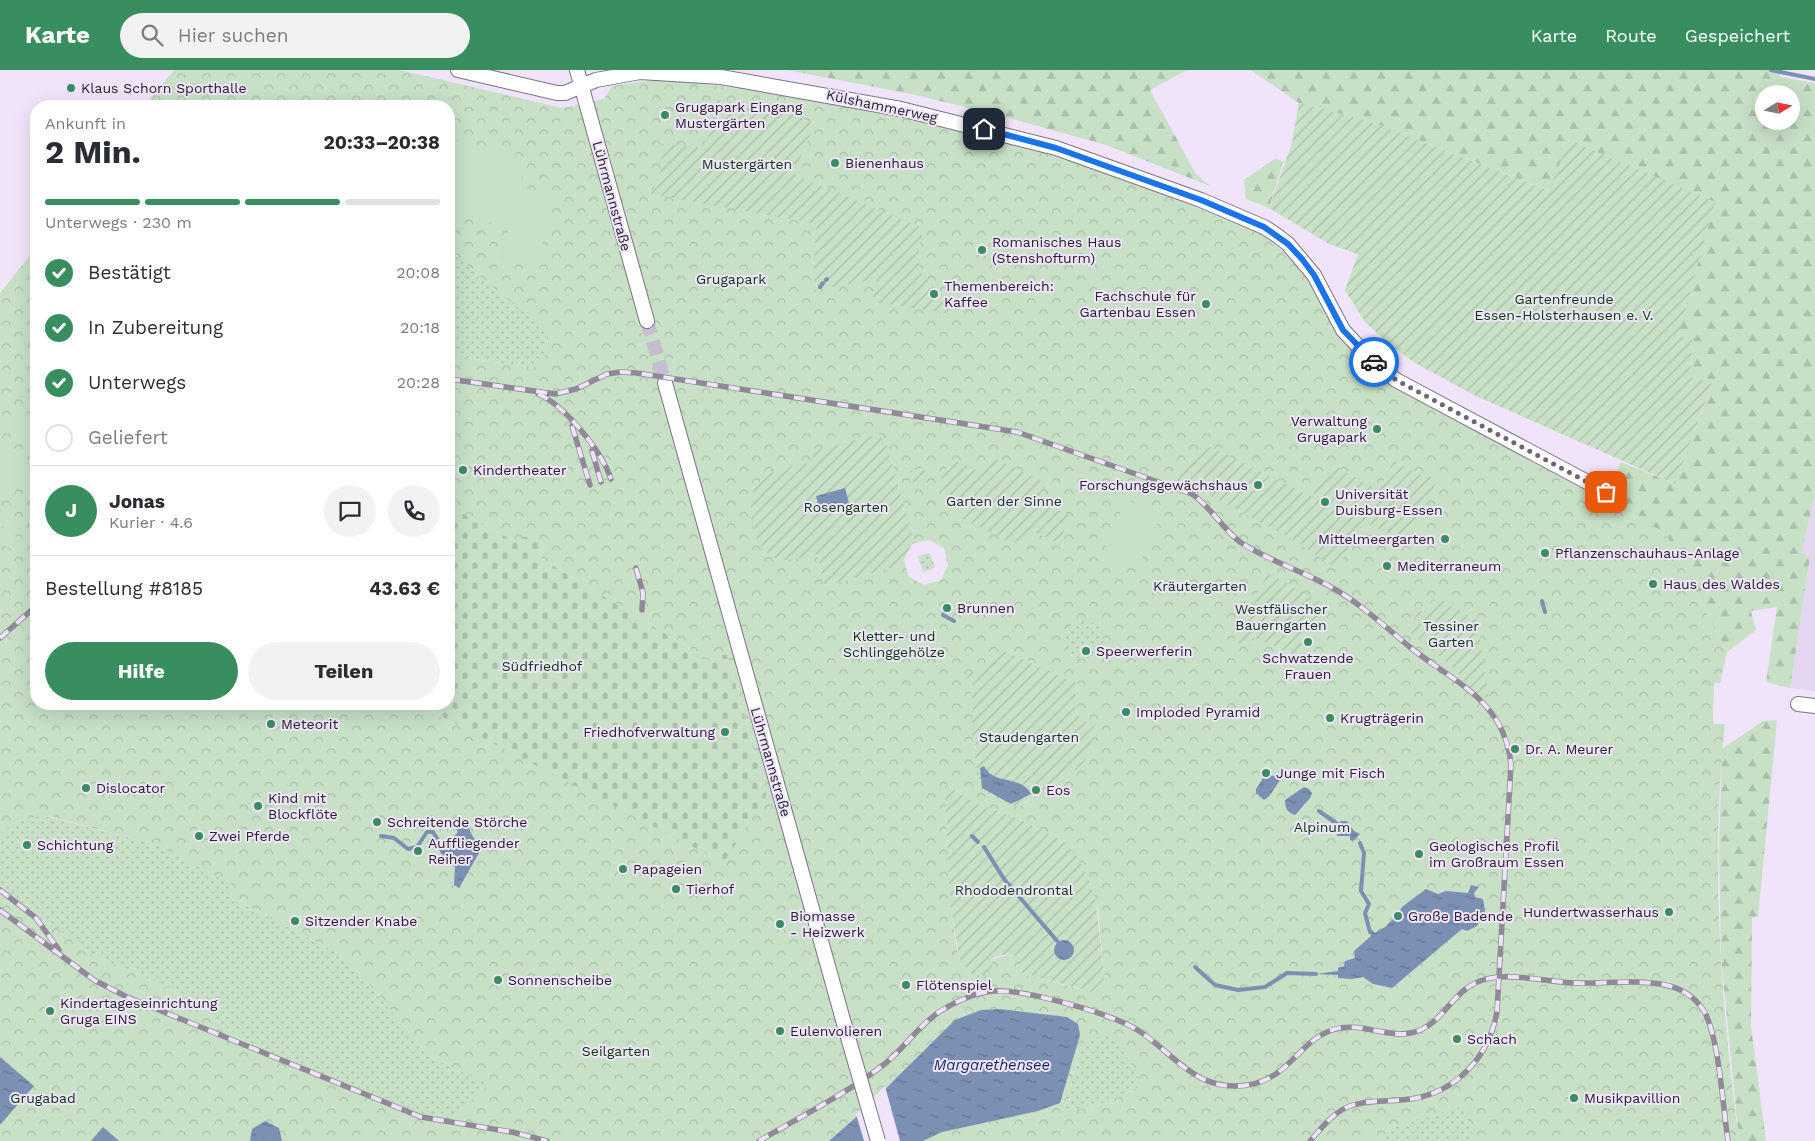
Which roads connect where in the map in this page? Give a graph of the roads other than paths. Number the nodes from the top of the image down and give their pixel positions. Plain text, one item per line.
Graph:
1 (458, 70) edge
2 (578, 70) edge
3 (582, 86) junction
4 (647, 321) tunnel mouth
5 (665, 384) tunnel mouth
6 (1606, 492) dead end
7 (1798, 704) dead end
8 (1815, 706) edge
9 (878, 1141) edge

1 - 3 street, Külshammerweg
2 - 3 street, Lührmannstraße
3 - 4 street, Lührmannstraße
3 - 6 street, Külshammerweg
5 - 9 street, Lührmannstraße, bridge
7 - 8 street

